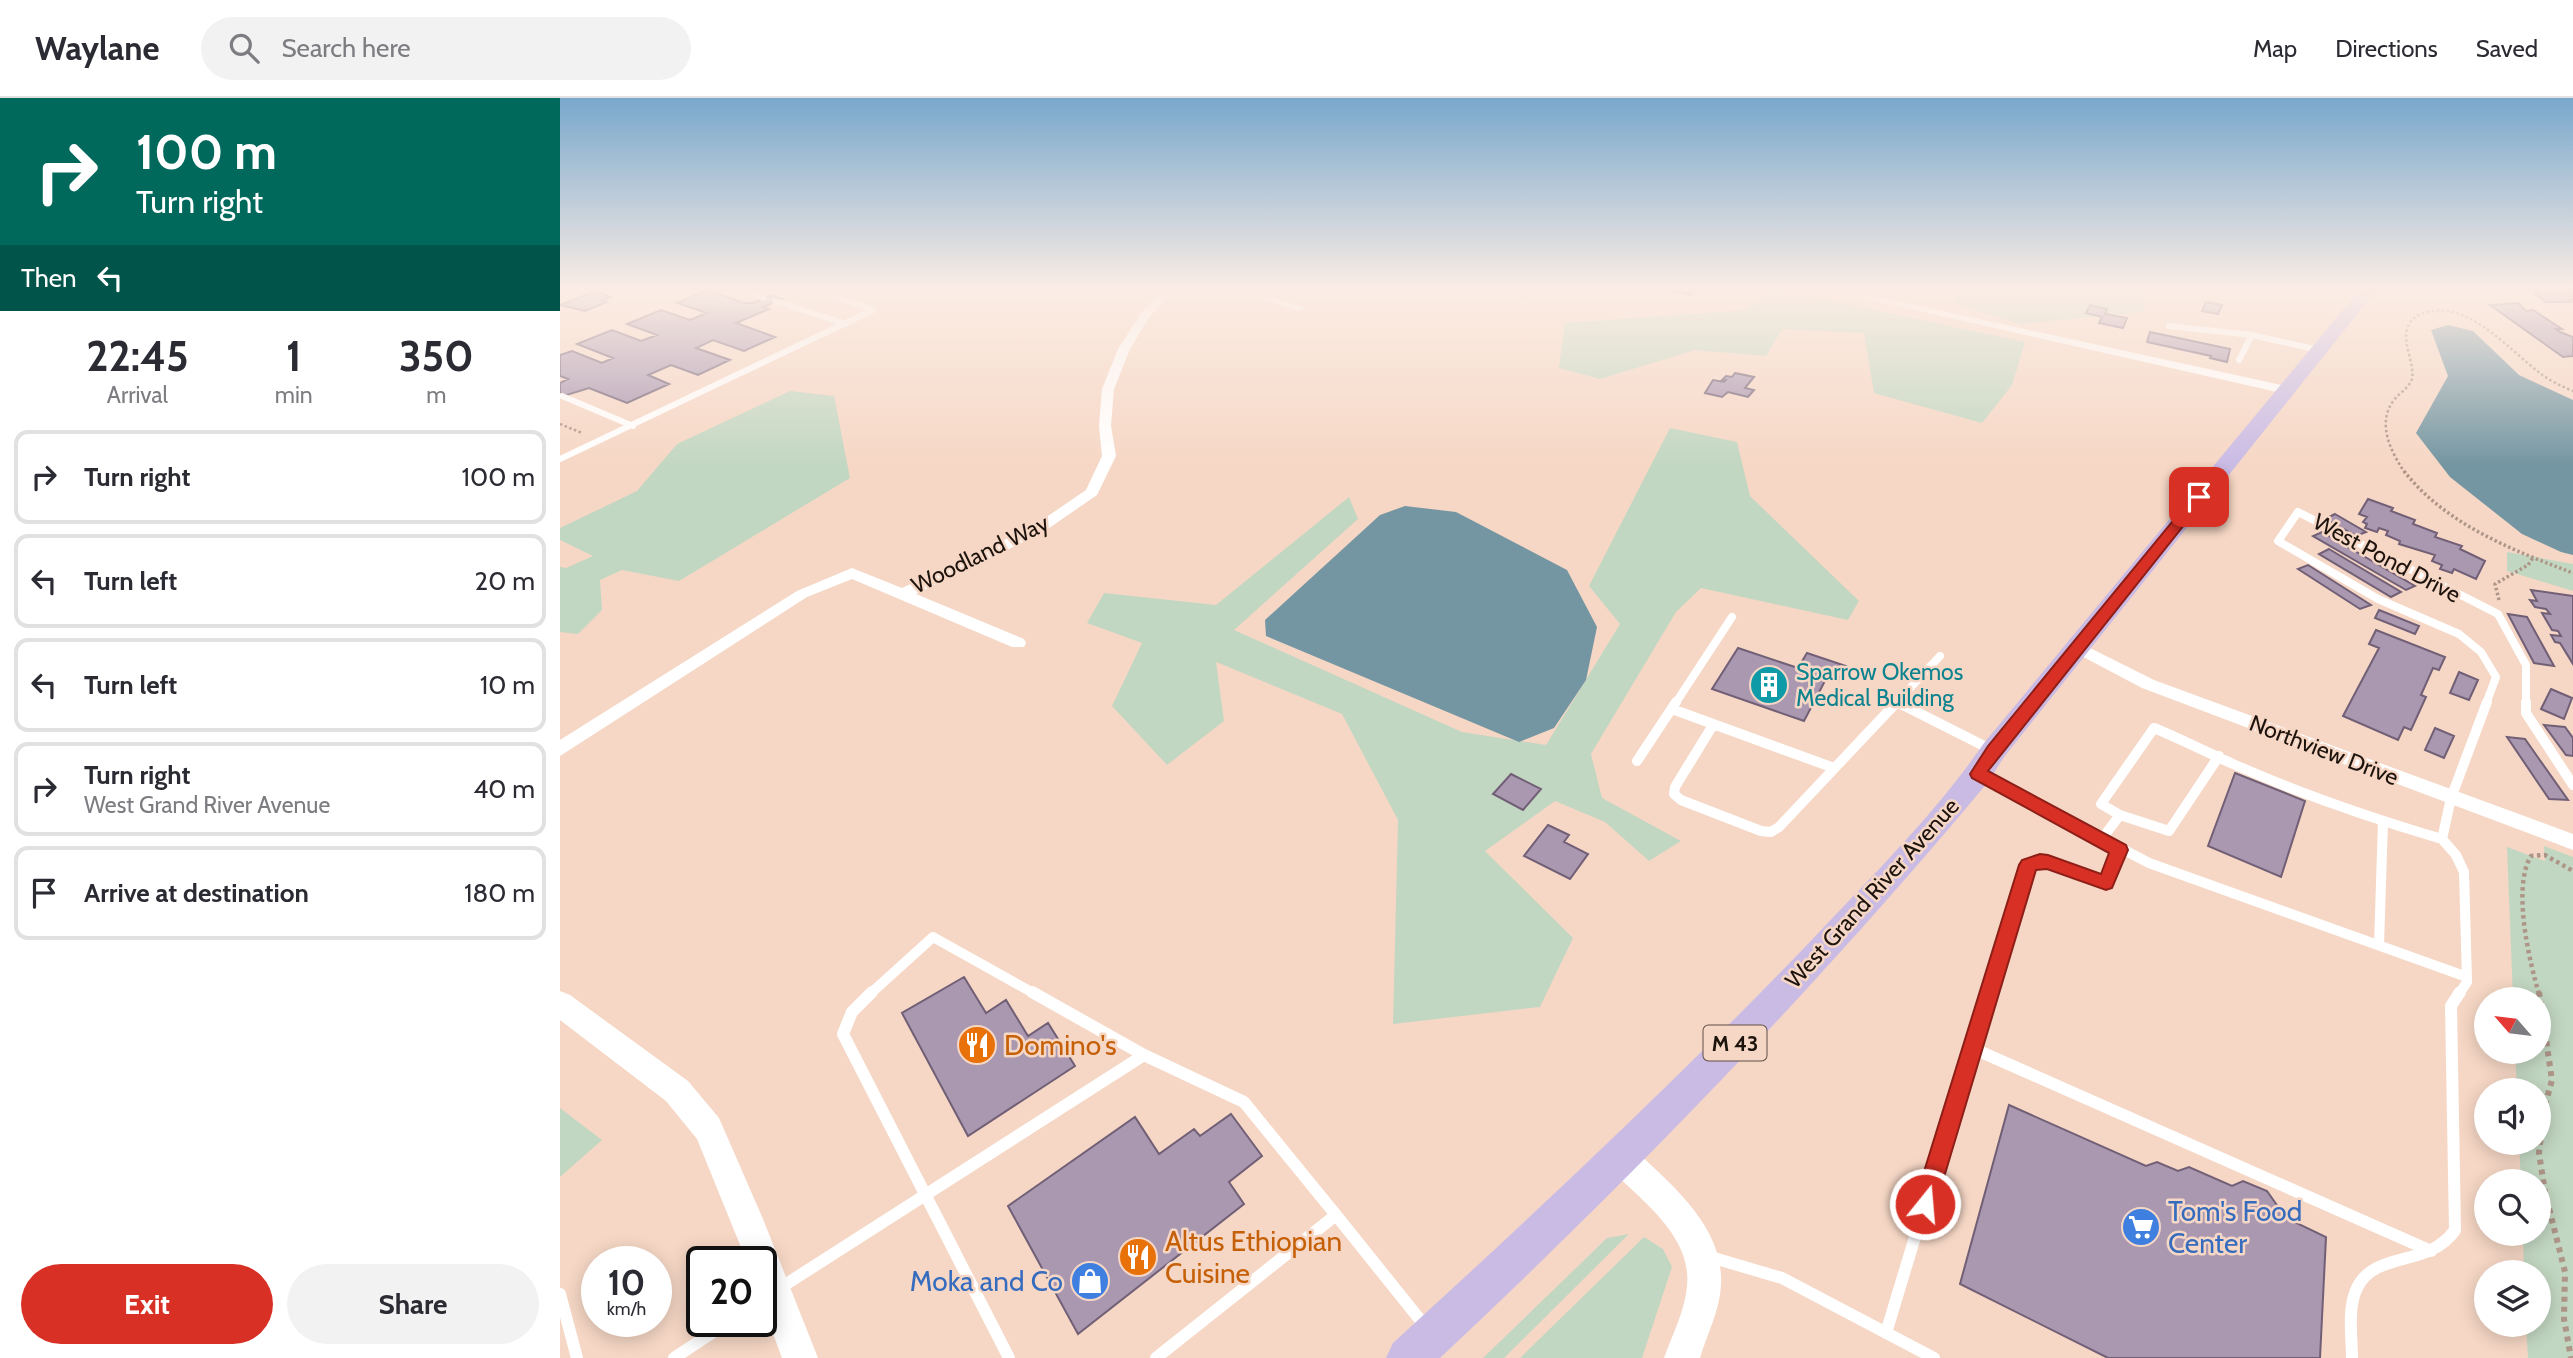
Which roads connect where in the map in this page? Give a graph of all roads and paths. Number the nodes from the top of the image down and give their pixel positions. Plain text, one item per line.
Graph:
1 (798, 347) edge
2 (1125, 347) edge
3 (2089, 347) edge
4 (2246, 347) edge
5 (2305, 347) edge
6 (2322, 347) edge
7 (2408, 347) edge
8 (2509, 347) edge
9 (2319, 350) junction
10 (2239, 360) dead end
11 (2286, 390) junction
12 (2573, 391) edge
13 (562, 396) dead end
14 (633, 426) junction
15 (561, 448) edge
16 (573, 454) junction
17 (560, 459) edge
18 (2533, 558) junction
19 (2573, 573) edge
20 (905, 593) junction
21 (2498, 614) junction
22 (1732, 617) dead end
23 (1018, 643) dead end
24 (2078, 648) junction
25 (1940, 656) dead end
26 (1897, 702) junction
27 (1672, 709) junction
28 (1713, 724) junction
29 (560, 749) edge
30 (2218, 756) junction
31 (1637, 761) dead end
32 (1986, 762) junction
33 (1834, 768) junction
34 (2573, 785) edge
35 (2451, 797) junction
36 (2120, 815) junction
37 (2383, 821) junction
38 (2442, 839) junction
39 (2101, 840) junction
40 (2573, 842) edge
41 (2119, 850) junction
42 (2573, 871) edge
43 (2379, 945) junction
44 (2468, 977) junction
45 (560, 1004) edge
46 (1972, 1048) junction
47 (1144, 1055) junction
48 (1621, 1158) junction
49 (925, 1193) junction
50 (1336, 1215) junction
51 (751, 1246) edge
52 (2431, 1251) junction
53 (1701, 1254) junction
54 (2569, 1272) edge
55 (777, 1290) edge
56 (560, 1294) edge
57 (777, 1313) edge
58 (1885, 1333) junction
59 (706, 1337) edge
60 (1420, 1347) edge
61 (578, 1358) edge
62 (674, 1358) edge
63 (800, 1358) edge
64 (1009, 1358) edge
65 (1156, 1358) edge
66 (1682, 1358) edge
67 (1934, 1358) edge
68 (2352, 1358) edge
69 (2571, 1358) edge

1 - 14 lane
2 - 20 street, Woodland Way
3 - 11 street
4 - 10 lane
5 - 9 lane
6 - 9 main road, West Grand River Avenue / M 43
7 - 18 path
8 - 12 path
9 - 11 main road, West Grand River Avenue / M 43
11 - 24 main road, West Grand River Avenue / M 43
13 - 14 lane
14 - 16 lane
15 - 16 lane
16 - 17 lane
18 - 19 path
18 - 21 path
20 - 23 street
20 - 29 street, Woodland Way
21 - 34 lane
21 - 35 lane, West Pond Drive
22 - 27 lane
24 - 32 main road, West Grand River Avenue / M 43
24 - 35 street, Northview Drive
25 - 26 lane
26 - 32 lane
26 - 33 lane
27 - 28 lane
27 - 31 lane
28 - 33 lane
28 - 33 lane
30 - 36 lane
30 - 36 lane
30 - 37 lane
32 - 39 lane
32 - 48 main road, West Grand River Avenue / M 43
35 - 38 lane
35 - 40 street, Northview Drive
36 - 39 lane
37 - 38 lane
37 - 43 lane
38 - 44 lane
39 - 41 lane
41 - 43 lane
41 - 46 lane
42 - 54 path
43 - 44 lane
44 - 52 lane
45 - 51 street
46 - 52 lane
46 - 58 lane
47 - 49 lane
47 - 49 lane
47 - 50 lane
48 - 53 street
48 - 60 main road, West Grand River Avenue / M 43
49 - 55 lane
49 - 64 lane
50 - 60 lane
50 - 65 lane
52 - 68 lane
53 - 58 lane
53 - 66 street
54 - 69 path
56 - 61 lane
57 - 63 street
58 - 67 lane
59 - 62 lane

